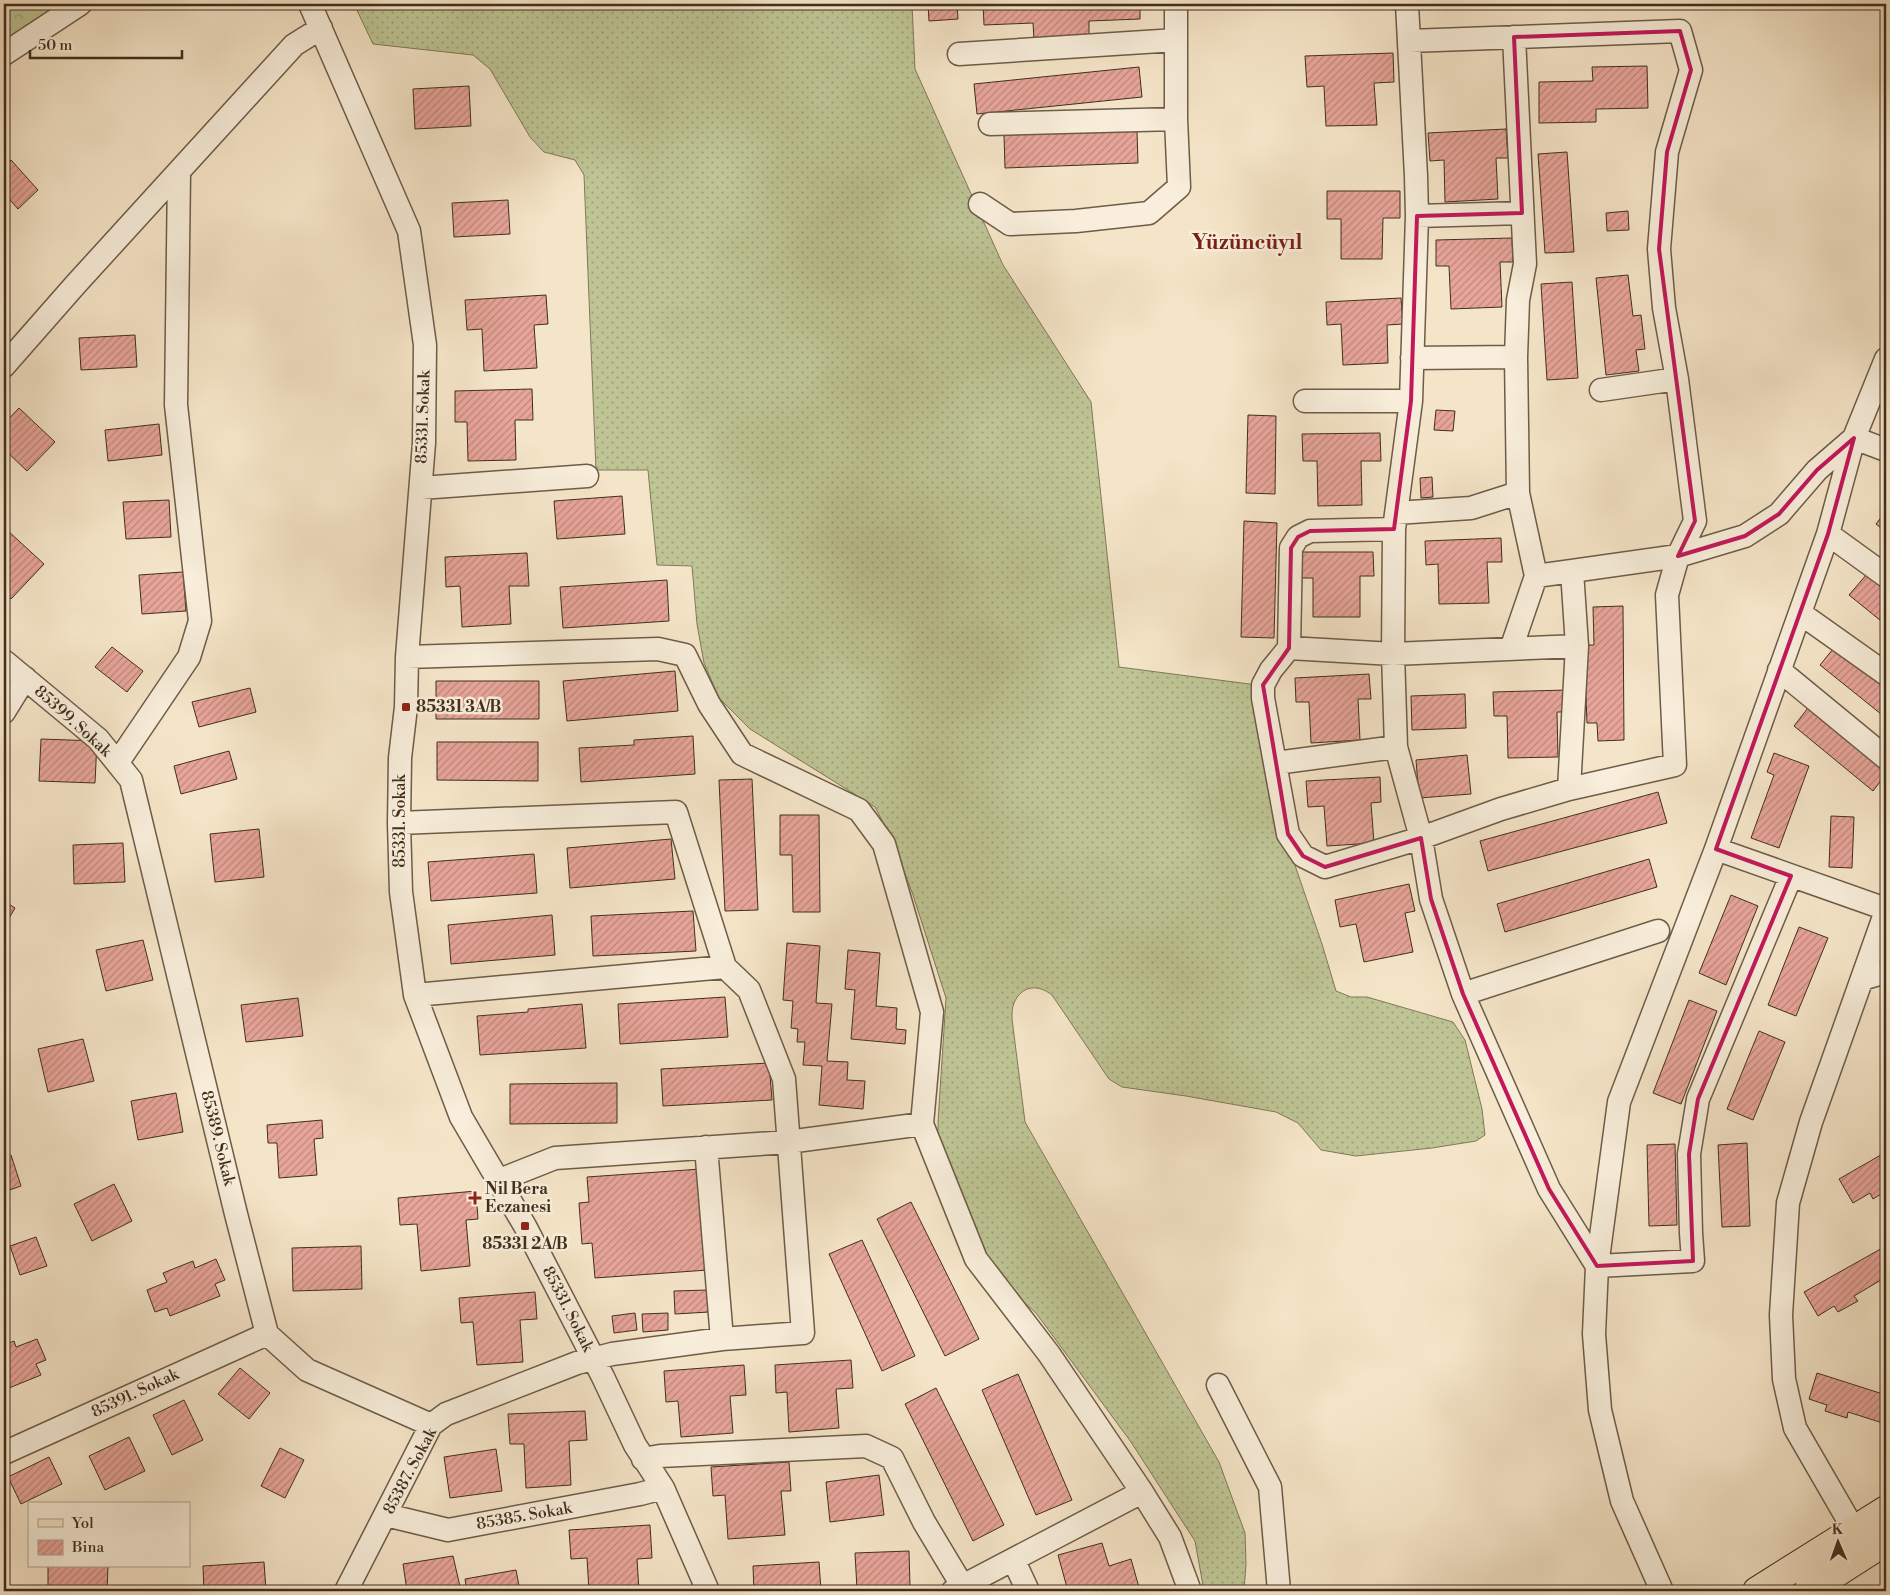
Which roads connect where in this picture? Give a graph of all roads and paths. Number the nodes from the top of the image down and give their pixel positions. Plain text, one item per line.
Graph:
1 (80, 4) edge
2 (310, 4) edge
3 (1176, 4) edge
4 (1406, 4) edge
5 (321, 28) junction
6 (1514, 38) junction
7 (1176, 40) junction
8 (1409, 42) junction
9 (4, 54) edge
10 (959, 54) dead end
11 (1176, 119) junction
12 (990, 124) dead end
13 (179, 172) junction
14 (980, 204) dead end
15 (1522, 213) junction
16 (1417, 216) junction
17 (1412, 358) junction
18 (1516, 358) junction
19 (4, 366) edge
20 (1884, 373) edge
21 (1677, 379) junction
22 (1601, 390) dead end
23 (1305, 401) dead end
24 (1412, 401) junction
25 (1854, 438) junction
26 (1886, 450) edge
27 (587, 476) dead end
28 (421, 488) junction
29 (1518, 494) junction
30 (1395, 521) junction
31 (1828, 534) junction
32 (1678, 556) junction
33 (1572, 571) junction
34 (1536, 576) junction
35 (1886, 576) edge
36 (1800, 613) junction
37 (1577, 646) junction
38 (1289, 648) junction
39 (1511, 649) junction
40 (1393, 654) junction
41 (407, 657) junction
42 (4, 662) edge
43 (1780, 670) junction
44 (1886, 674) edge
45 (24, 678) junction
46 (4, 712) edge
47 (1396, 747) junction
48 (1886, 758) edge
49 (118, 762) junction
50 (1276, 763) junction
51 (1569, 789) junction
52 (399, 823) junction
53 (1421, 838) junction
54 (1716, 849) junction
55 (1791, 876) junction
56 (1886, 910) edge
57 (1658, 931) dead end
58 (725, 966) junction
59 (1886, 972) edge
60 (1862, 979) junction
61 (1463, 994) junction
62 (415, 995) junction
63 (922, 1124) junction
64 (788, 1142) junction
65 (706, 1148) junction
66 (497, 1181) junction
67 (1597, 1266) junction
68 (267, 1334) junction
69 (722, 1339) junction
70 (594, 1359) junction
71 (1218, 1385) dead end
72 (431, 1425) junction
73 (4, 1453) edge
74 (643, 1459) junction
75 (663, 1488) junction
76 (1142, 1492) junction
77 (1886, 1510) edge
78 (386, 1515) junction
79 (1854, 1530) junction
80 (1886, 1541) edge
81 (1014, 1561) junction
82 (958, 1589) edge
83 (346, 1591) edge
84 (708, 1591) edge
85 (1028, 1591) edge
86 (1190, 1591) edge
87 (1279, 1591) edge
88 (1662, 1591) edge
89 (1758, 1591) edge
90 (1808, 1591) edge

1 - 9 street
2 - 5 street, 85331. Sokak
3 - 7 street
4 - 8 street
5 - 13 street
5 - 28 street, 85331. Sokak
6 - 8 street
6 - 15 street
6 - 21 street
7 - 10 street
7 - 11 street
8 - 16 street
11 - 12 street
11 - 14 street
13 - 19 street
13 - 49 street
15 - 16 street
15 - 18 street
16 - 17 street
17 - 18 street
17 - 24 street
18 - 29 street
20 - 25 street
21 - 22 street
21 - 32 street
23 - 24 street
24 - 30 street
25 - 26 street
25 - 31 street
25 - 32 street
27 - 28 street
28 - 41 street, 85331. Sokak
29 - 30 street
29 - 34 street
30 - 38 street
30 - 40 street
31 - 35 street
31 - 36 street
32 - 33 street
32 - 51 street
33 - 34 street
33 - 37 street
34 - 39 street
36 - 43 street
36 - 44 street
37 - 39 street
37 - 51 street
38 - 40 street
38 - 50 street
39 - 40 street
40 - 47 street
41 - 52 street, 85331. Sokak
41 - 63 street
42 - 45 street, 85399. Sokak
43 - 48 street
43 - 54 street
45 - 46 street
45 - 49 street, 85399. Sokak
47 - 50 street
47 - 53 street
49 - 68 street, 85389. Sokak
50 - 53 street
51 - 53 street
52 - 58 street
52 - 62 street, 85331. Sokak
53 - 61 street
54 - 55 street
54 - 67 street
55 - 56 street
55 - 67 street
56 - 60 street
57 - 61 street
58 - 62 street
58 - 64 street
59 - 60 street
60 - 79 street
61 - 67 street
62 - 66 street, 85331. Sokak
63 - 64 street
63 - 76 street
64 - 65 street
64 - 69 street, 85387. Sokak
65 - 66 street
65 - 69 street
66 - 70 street, 85331. Sokak
67 - 88 street
68 - 72 street
68 - 73 street, 85391. Sokak
69 - 70 street, 85387. Sokak
70 - 72 street, 85387. Sokak
70 - 74 street, 85331. Sokak
71 - 87 street
72 - 78 street, 85387. Sokak
74 - 75 street, 85331. Sokak
74 - 82 street
75 - 78 street, 85385. Sokak
75 - 84 street, 85331. Sokak
76 - 81 street
76 - 86 street
77 - 79 main road
78 - 83 street, 85387. Sokak
79 - 89 main road
80 - 90 main road
81 - 82 street
81 - 85 street

